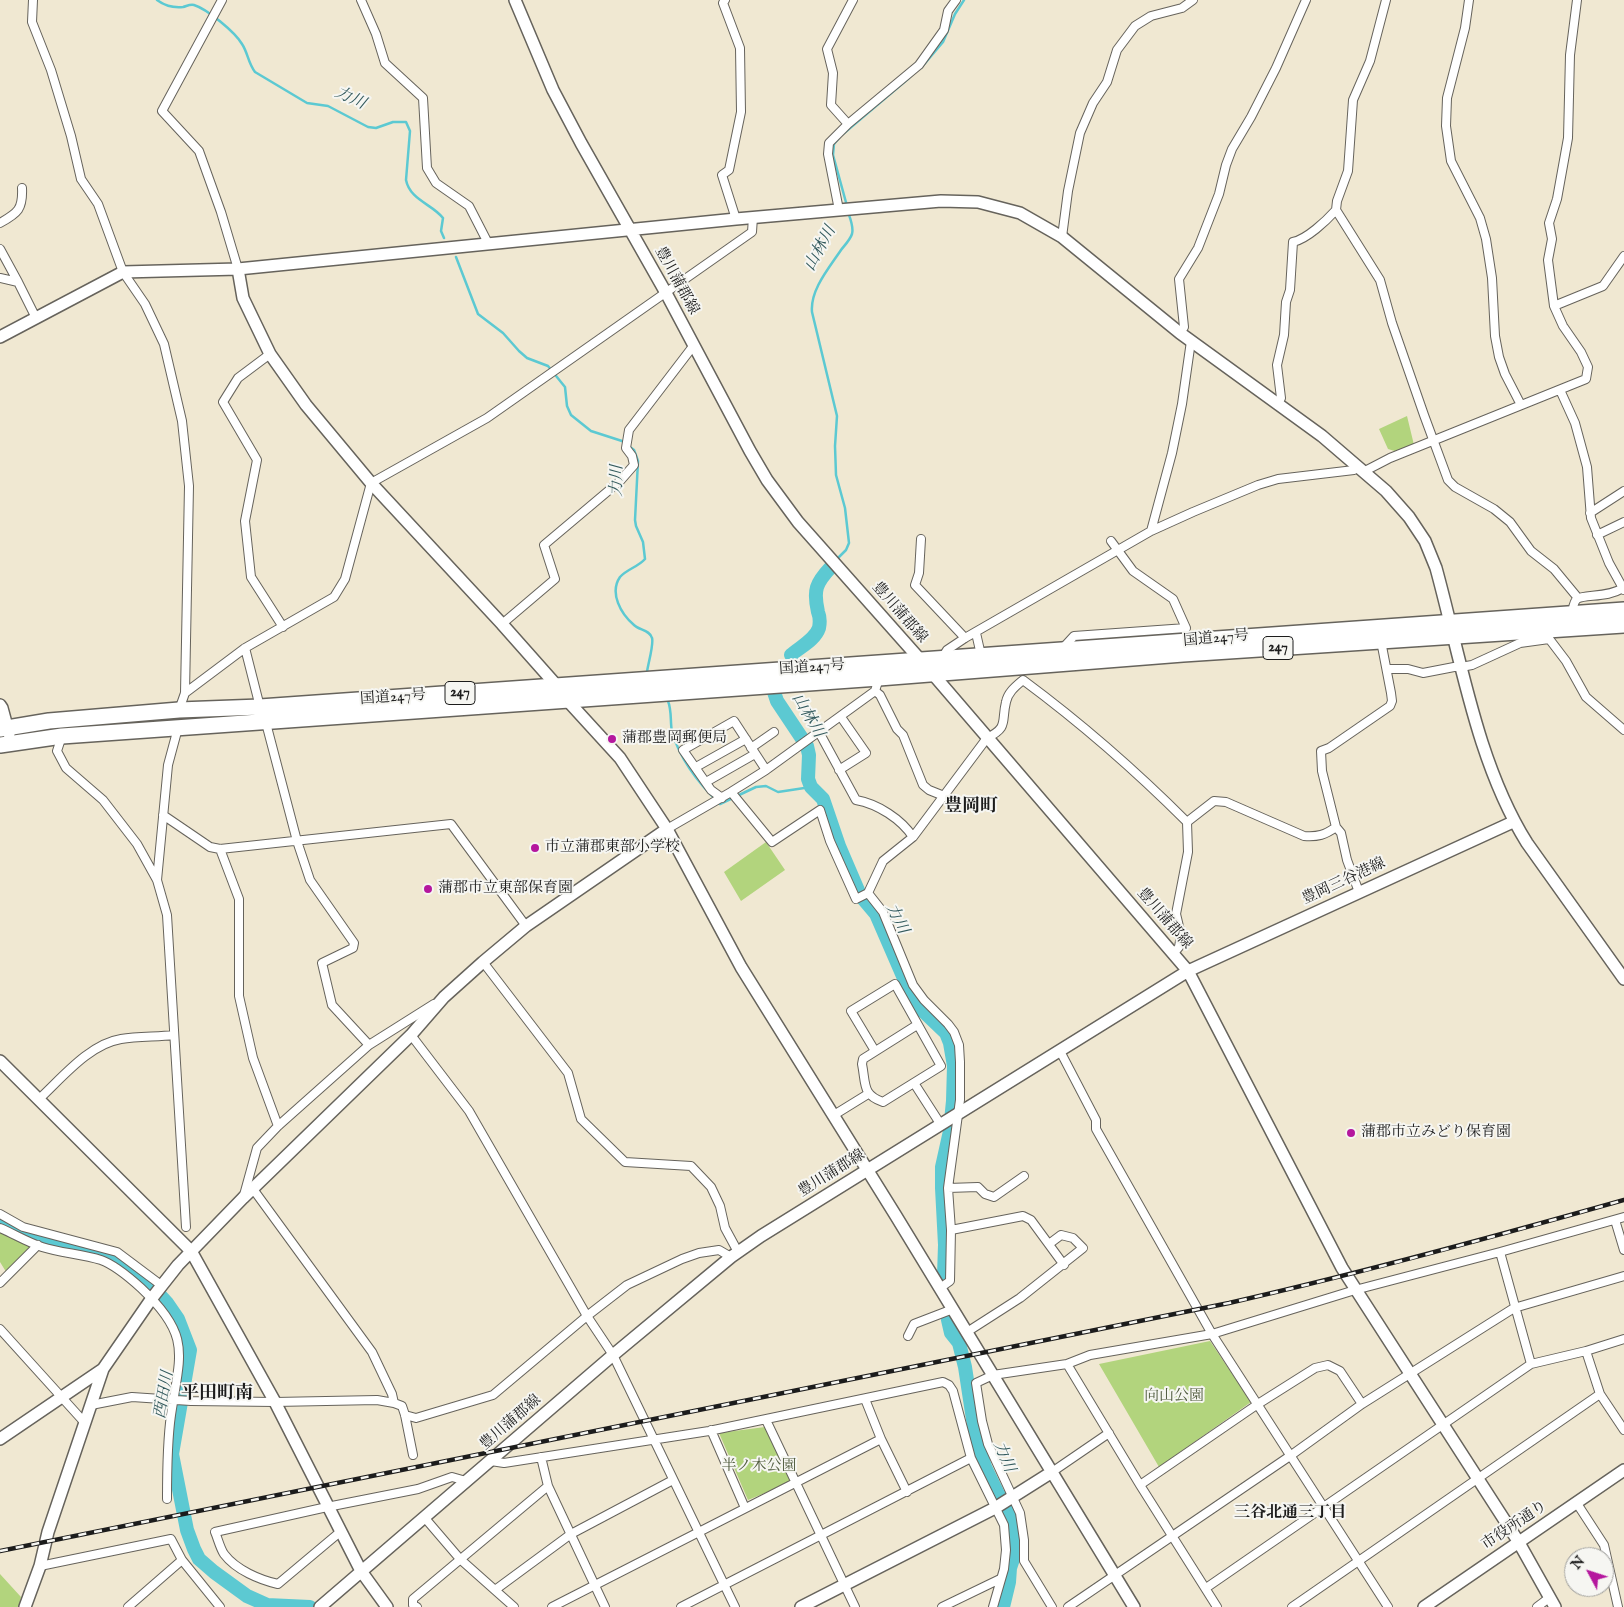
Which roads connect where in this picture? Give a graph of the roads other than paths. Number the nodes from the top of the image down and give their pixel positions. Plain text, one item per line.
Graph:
1 (33, 0) edge
2 (222, 0) edge
3 (361, 0) edge
4 (515, 0) edge
5 (725, 0) edge
6 (853, 0) edge
7 (956, 0) edge
8 (1193, 0) edge
9 (1306, 0) edge
10 (1386, 0) edge
11 (1469, 0) edge
12 (1577, 0) edge
13 (848, 124) junction
14 (22, 188) dead end
15 (845, 209) junction
16 (1336, 210) junction
17 (753, 217) junction
18 (736, 219) junction
19 (0, 223) edge
20 (630, 230) junction
21 (1062, 237) junction
22 (488, 243) junction
23 (0, 249) edge
24 (1624, 256) edge
25 (238, 269) junction
26 (123, 272) junction
27 (0, 278) edge
28 (18, 282) junction
29 (666, 293) junction
30 (1554, 306) junction
31 (36, 318) junction
32 (1180, 333) junction
33 (0, 337) edge
34 (1191, 340) junction
35 (694, 345) junction
36 (270, 354) junction
37 (1560, 390) junction
38 (1278, 404) junction
39 (1521, 405) junction
40 (1434, 442) junction
41 (1360, 469) junction
42 (371, 483) junction
43 (1624, 491) edge
44 (1590, 513) junction
45 (1624, 522) edge
46 (1151, 531) junction
47 (1597, 535) junction
48 (921, 539) dead end
49 (1111, 541) dead end
50 (1118, 551) junction
51 (1623, 589) edge
52 (1578, 598) junction
53 (1624, 610) edge
54 (1572, 614) junction
55 (1451, 622) junction
56 (502, 624) junction
57 (1624, 625) edge
58 (283, 627) junction
59 (976, 633) junction
60 (1546, 635) junction
61 (1454, 637) junction
62 (965, 638) junction
63 (1381, 641) junction
64 (245, 648) junction
65 (1062, 650) junction
66 (981, 656) junction
67 (942, 658) junction
68 (920, 660) junction
69 (1462, 667) junction
70 (1387, 669) junction
71 (932, 673) junction
72 (877, 684) junction
73 (557, 686) junction
74 (184, 693) junction
75 (567, 700) junction
76 (0, 705) edge
77 (260, 707) junction
78 (179, 710) junction
79 (841, 717) junction
80 (266, 723) junction
81 (4, 728) edge
82 (178, 728) junction
83 (1624, 730) edge
84 (774, 732) dead end
85 (819, 732) junction
86 (62, 736) junction
87 (987, 738) junction
88 (746, 740) junction
89 (5, 744) edge
90 (753, 751) junction
91 (696, 768) junction
92 (766, 770) junction
93 (839, 770) junction
94 (706, 782) junction
95 (734, 796) junction
96 (944, 796) junction
97 (718, 800) junction
98 (163, 815) junction
99 (1187, 822) junction
100 (1514, 822) junction
101 (1336, 827) junction
102 (667, 828) junction
103 (913, 837) junction
104 (297, 842) junction
105 (220, 849) junction
106 (157, 880) junction
107 (1359, 892) junction
108 (864, 895) junction
109 (526, 926) junction
110 (1174, 953) junction
111 (483, 962) junction
112 (1188, 971) junction
113 (1624, 979) edge
114 (444, 997) junction
115 (917, 1025) junction
116 (174, 1035) junction
117 (411, 1035) junction
118 (369, 1046) junction
119 (875, 1051) junction
120 (1060, 1051) junction
121 (0, 1061) edge
122 (914, 1083) junction
123 (868, 1094) junction
124 (38, 1100) junction
125 (834, 1115) junction
126 (950, 1119) junction
127 (278, 1126) junction
128 (867, 1170) junction
129 (1024, 1176) dead end
130 (948, 1188) junction
131 (253, 1189) junction
132 (243, 1198) junction
133 (0, 1214) edge
134 (1624, 1217) edge
135 (1615, 1220) junction
136 (186, 1227) dead end
137 (0, 1228) edge
138 (951, 1230) junction
139 (1049, 1244) junction
140 (38, 1245) junction
141 (1624, 1250) edge
142 (191, 1251) junction
143 (1500, 1252) junction
144 (734, 1254) junction
145 (1064, 1264) junction
146 (1624, 1276) edge
147 (0, 1283) edge
148 (162, 1285) junction
149 (940, 1288) junction
150 (1355, 1290) junction
151 (152, 1298) junction
152 (1514, 1308) junction
153 (953, 1309) junction
154 (587, 1316) junction
155 (0, 1329) edge
156 (967, 1332) junction
157 (1212, 1334) junction
158 (908, 1336) dead end
159 (1624, 1339) edge
160 (1586, 1351) junction
161 (614, 1355) junction
162 (1068, 1364) junction
163 (1531, 1364) junction
164 (103, 1369) junction
165 (1409, 1374) junction
166 (993, 1375) junction
167 (1600, 1394) junction
168 (61, 1397) junction
169 (175, 1399) junction
170 (865, 1400) junction
171 (275, 1402) junction
172 (394, 1403) junction
173 (1258, 1404) junction
174 (1362, 1404) junction
175 (91, 1405) junction
176 (406, 1415) junction
177 (766, 1420) junction
178 (85, 1423) junction
179 (1442, 1426) junction
180 (711, 1430) junction
181 (1624, 1430) edge
182 (1109, 1433) junction
183 (0, 1439) edge
184 (654, 1439) junction
185 (881, 1439) junction
186 (413, 1455) dead end
187 (1290, 1456) junction
188 (541, 1457) junction
189 (972, 1458) junction
190 (491, 1461) junction
191 (1624, 1470) edge
192 (1052, 1472) junction
193 (1477, 1478) junction
194 (673, 1480) junction
195 (466, 1481) junction
196 (796, 1482) junction
197 (1140, 1485) junction
198 (548, 1486) junction
199 (906, 1492) junction
200 (167, 1499) dead end
201 (1011, 1499) junction
202 (1576, 1502) junction
203 (327, 1507) junction
204 (1324, 1507) junction
205 (745, 1508) junction
206 (995, 1508) junction
207 (424, 1516) junction
208 (340, 1532) junction
209 (698, 1532) junction
210 (571, 1534) junction
211 (822, 1535) junction
212 (1172, 1535) junction
213 (1518, 1541) junction
214 (460, 1559) junction
215 (182, 1560) junction
216 (1358, 1562) junction
217 (40, 1566) junction
218 (361, 1571) junction
219 (1114, 1575) junction
220 (1000, 1579) junction
221 (595, 1585) junction
222 (724, 1585) junction
223 (845, 1585) junction
224 (1206, 1588) junction
225 (495, 1590) junction
226 (1552, 1602) edge
227 (29, 1605) edge
228 (386, 1605) edge
229 (1427, 1606) edge
230 (128, 1607) edge
231 (220, 1607) edge
232 (320, 1607) edge
233 (417, 1607) edge
234 (514, 1607) edge
235 (552, 1607) edge
236 (606, 1607) edge
237 (681, 1607) edge
238 (734, 1607) edge
239 (801, 1607) edge
240 (855, 1607) edge
241 (942, 1607) edge
242 (993, 1607) edge
243 (1052, 1607) edge
244 (1068, 1607) edge
245 (1134, 1607) edge
246 (1217, 1607) edge
247 (1292, 1607) edge
248 (1388, 1607) edge
249 (1536, 1607) edge
250 (1618, 1607) edge

1 - 26 street
2 - 25 street
3 - 22 street
4 - 20 street, 豊川蒲郡線
5 - 18 street
6 - 13 street
7 - 13 street
8 - 21 street
9 - 32 street
10 - 16 street
11 - 39 street
12 - 30 street
13 - 15 street
14 - 19 street
15 - 17 street
15 - 21 street
16 - 38 street
16 - 40 street
17 - 18 street
17 - 29 street
18 - 20 street
20 - 22 street
20 - 29 street, 豊川蒲郡線
21 - 32 street
22 - 25 street
23 - 28 street
24 - 30 street
25 - 26 street
25 - 36 street
26 - 31 street
26 - 74 street
27 - 28 street
28 - 31 street
29 - 35 street, 豊川蒲郡線
29 - 42 street
30 - 37 street
31 - 33 street
32 - 34 street
34 - 38 street
34 - 46 street
35 - 56 street
35 - 68 street, 豊川蒲郡線
36 - 42 street
36 - 58 street
37 - 39 street
37 - 44 street
38 - 41 street
39 - 40 street
40 - 41 street
40 - 52 street
41 - 46 street
41 - 55 street
42 - 56 street
42 - 58 street
43 - 44 street
44 - 47 street
45 - 47 street
46 - 50 street
47 - 51 street
48 - 62 street
49 - 50 street
50 - 59 street
50 - 65 street
51 - 52 street
52 - 54 street
53 - 54 highway, 国道247号 / 247
54 - 55 highway, 国道247号 / 247
55 - 61 street
55 - 65 highway, 国道247号 / 247
56 - 73 street
57 - 60 highway, 国道247号 / 247
58 - 64 street
59 - 62 street
59 - 66 street
60 - 61 highway, 国道247号 / 247
60 - 69 street
60 - 83 street
61 - 63 highway, 国道247号 / 247
61 - 69 street
62 - 67 street
63 - 70 street
63 - 71 highway, 国道247号 / 247
64 - 74 street
64 - 77 street
65 - 66 highway, 国道247号 / 247
66 - 67 highway, 国道247号 / 247
67 - 68 highway, 国道247号 / 247
68 - 71 street, 豊川蒲郡線
68 - 73 highway, 国道247号 / 247
69 - 70 street
69 - 100 street
70 - 101 street
71 - 72 highway, 国道247号 / 247
71 - 87 street, 豊川蒲郡線
72 - 75 highway, 国道247号 / 247
72 - 79 street
72 - 96 street
73 - 75 street
73 - 77 highway, 国道247号 / 247
74 - 78 street
75 - 80 highway, 国道247号 / 247
75 - 102 street
76 - 81 street
77 - 78 highway, 国道247号 / 247
78 - 81 highway, 国道247号 / 247
79 - 85 street
79 - 93 street
80 - 82 highway, 国道247号 / 247
80 - 104 street
81 - 89 street
82 - 86 highway, 国道247号 / 247
82 - 98 street
84 - 90 street
85 - 92 street
85 - 93 street
86 - 89 highway, 国道247号 / 247
86 - 106 street
87 - 96 street
87 - 99 street
87 - 110 street, 豊川蒲郡線
88 - 90 street
88 - 91 street
88 - 91 street
90 - 92 street
90 - 94 street
91 - 94 street
92 - 95 street
93 - 103 street
94 - 97 street
95 - 97 street
95 - 108 street
96 - 103 street
97 - 102 street
98 - 105 street
98 - 106 street
99 - 101 street
99 - 110 street
100 - 107 street, 豊岡三谷港線
100 - 113 street
101 - 107 street
102 - 109 street
102 - 125 street
103 - 108 street
104 - 105 street
104 - 109 street
104 - 118 street
105 - 127 street
106 - 116 street
107 - 112 street, 豊岡三谷港線
108 - 126 street
109 - 111 street
110 - 112 street, 豊川蒲郡線
111 - 114 street
111 - 144 street
112 - 120 street, 豊川蒲郡線
112 - 150 street
114 - 117 street
114 - 118 street
115 - 119 street
115 - 119 street
115 - 122 street
116 - 124 street
116 - 136 street
117 - 131 street
117 - 154 street
118 - 127 street
119 - 123 street
120 - 126 street, 豊川蒲郡線
120 - 157 street
121 - 124 street
122 - 123 street
122 - 126 street
123 - 125 street
124 - 142 street
125 - 128 street
126 - 128 street, 豊川蒲郡線
126 - 130 street
127 - 132 street
128 - 144 street, 豊川蒲郡線
128 - 149 street
129 - 130 street
130 - 138 street
131 - 132 street
131 - 172 street
132 - 142 street
133 - 148 street
134 - 135 street
135 - 141 street
135 - 143 street
137 - 140 street
138 - 139 street
138 - 149 street
139 - 145 street
139 - 145 street
140 - 147 street
140 - 151 street
142 - 148 street
142 - 171 street
143 - 150 street
143 - 152 street
144 - 154 street
144 - 161 street, 豊川蒲郡線
145 - 156 street
146 - 152 street
148 - 151 street
149 - 153 street
150 - 157 street
150 - 165 street
151 - 164 street
151 - 169 street
152 - 163 street
152 - 165 street
153 - 156 street
153 - 158 street
154 - 161 street
154 - 176 street
155 - 168 street
156 - 166 street
157 - 162 street
157 - 173 street
159 - 160 street
160 - 163 street
160 - 167 street
161 - 184 street
161 - 190 street, 豊川蒲郡線
162 - 166 street
162 - 182 street
163 - 179 street
164 - 168 street
164 - 175 street
165 - 174 street
165 - 179 street
166 - 192 street
166 - 201 street
167 - 181 street
167 - 193 street
168 - 178 street
168 - 183 street
169 - 171 street
169 - 175 street
169 - 200 street
170 - 177 street
170 - 185 street
170 - 189 street
171 - 172 street
171 - 203 street
172 - 176 street
173 - 174 street
173 - 187 street
173 - 197 street
174 - 187 street
175 - 178 street
176 - 186 street
177 - 180 street
177 - 196 street
178 - 217 street
179 - 193 street
179 - 204 street
180 - 184 street
180 - 205 street
182 - 192 street
182 - 197 street
184 - 188 street
184 - 194 street
185 - 196 street
185 - 199 street
187 - 204 street
187 - 212 street
188 - 190 street
188 - 198 street
189 - 199 street
189 - 206 street
190 - 195 street, 豊川蒲郡線
191 - 202 street, 市役所通り
192 - 201 street
192 - 219 street
193 - 213 street
193 - 216 street
194 - 209 street
194 - 210 street
195 - 203 street
195 - 207 street, 豊川蒲郡線
196 - 205 street
196 - 211 street
197 - 212 street
198 - 210 street
198 - 214 street
199 - 211 street
201 - 206 street
201 - 243 street
202 - 213 street, 市役所通り
202 - 250 street
203 - 208 street
203 - 208 street
204 - 216 street
204 - 224 street
205 - 209 street
206 - 220 street
206 - 223 street
207 - 214 street
207 - 218 street, 豊川蒲郡線
208 - 218 street
209 - 221 street
209 - 222 street
210 - 221 street
210 - 225 street
211 - 222 street
211 - 223 street
212 - 219 street
212 - 224 street
213 - 226 street
213 - 229 street, 市役所通り
214 - 225 street
214 - 233 street
215 - 217 street
215 - 230 street
215 - 231 street
216 - 247 street
216 - 248 street
217 - 227 street
218 - 228 street
218 - 232 street, 豊川蒲郡線
219 - 244 street
219 - 245 street
220 - 241 street
220 - 242 street
221 - 235 street
221 - 236 street
222 - 237 street
222 - 238 street
223 - 239 street
223 - 240 street
224 - 246 street
225 - 234 street
226 - 249 street

